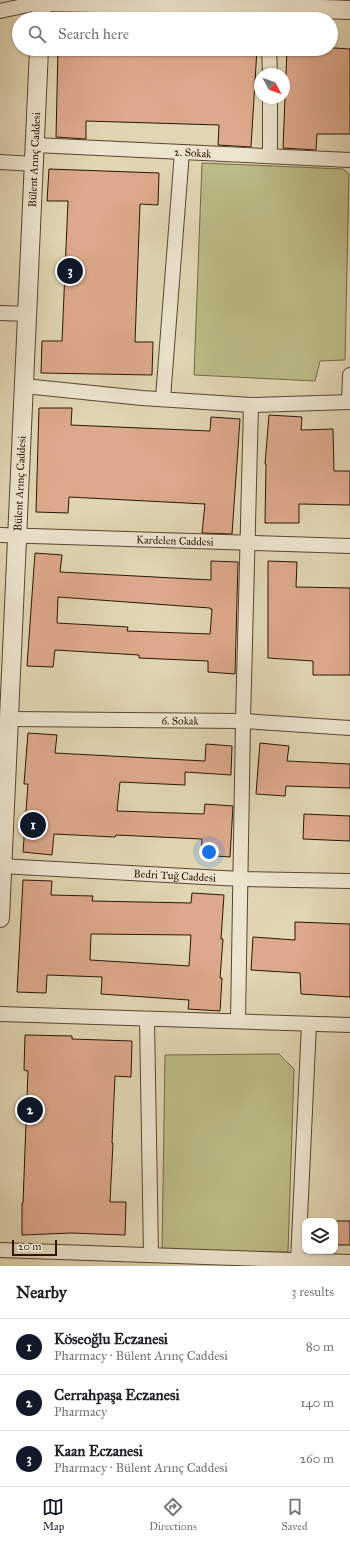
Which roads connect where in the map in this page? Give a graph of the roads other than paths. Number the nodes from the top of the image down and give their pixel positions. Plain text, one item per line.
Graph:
1 (203, 3) edge
2 (41, 7) edge
3 (350, 10) edge
4 (0, 11) edge
5 (262, 12) edge
6 (296, 12) edge
7 (39, 56) edge
8 (270, 56) edge
9 (270, 68) edge
10 (270, 104) edge
11 (35, 145) junction
12 (182, 152) junction
13 (270, 156) junction
14 (350, 160) edge
15 (0, 162) edge
16 (34, 164) junction
17 (0, 313) edge
18 (28, 314) junction
19 (350, 375) edge
20 (24, 386) junction
21 (163, 398) junction
22 (350, 402) edge
23 (251, 405) junction
24 (9, 535) edge
25 (247, 542) junction
26 (350, 546) edge
27 (6, 650) edge
28 (9, 719) junction
29 (243, 721) junction
30 (350, 728) edge
31 (4, 754) edge
32 (2, 866) edge
33 (241, 879) junction
34 (350, 881) edge
35 (0, 918) edge
36 (0, 1014) edge
37 (146, 1018) junction
38 (238, 1021) junction
39 (309, 1024) junction
40 (350, 1025) edge
41 (0, 1250) edge
42 (151, 1255) junction
43 (298, 1261) junction
44 (232, 1262) edge
45 (350, 1262) edge

1 - 2 street
1 - 5 street
2 - 4 street
3 - 6 street
7 - 11 street, Bülent Arınç Caddesi
8 - 9 street
10 - 13 street
11 - 12 street, 2. Sokak
11 - 16 street, Bülent Arınç Caddesi
12 - 13 street, 2. Sokak
12 - 21 street
13 - 14 street, 2. Sokak
15 - 16 street
16 - 18 street, Bülent Arınç Caddesi
17 - 18 street
18 - 20 street, Bülent Arınç Caddesi
19 - 22 street
20 - 21 street
20 - 24 street, Bülent Arınç Caddesi
21 - 23 street
22 - 23 street
23 - 25 street
24 - 25 street, Kardelen Caddesi
24 - 27 street, Bülent Arınç Caddesi
25 - 26 street, Kardelen Caddesi
25 - 29 street
27 - 28 street, Bülent Arınç Caddesi
28 - 29 street, 6. Sokak
28 - 31 street, Bülent Arınç Caddesi
29 - 30 street, 6. Sokak
29 - 33 street
31 - 32 street, Bülent Arınç Caddesi
32 - 33 street, Bedri Tuğ Caddesi
32 - 35 street, Bülent Arınç Caddesi
33 - 34 street, Bedri Tuğ Caddesi
33 - 38 street
36 - 37 street
37 - 38 street
37 - 42 street
38 - 39 street
39 - 40 street
39 - 43 street
41 - 42 street
42 - 44 street
43 - 44 street
43 - 45 street

